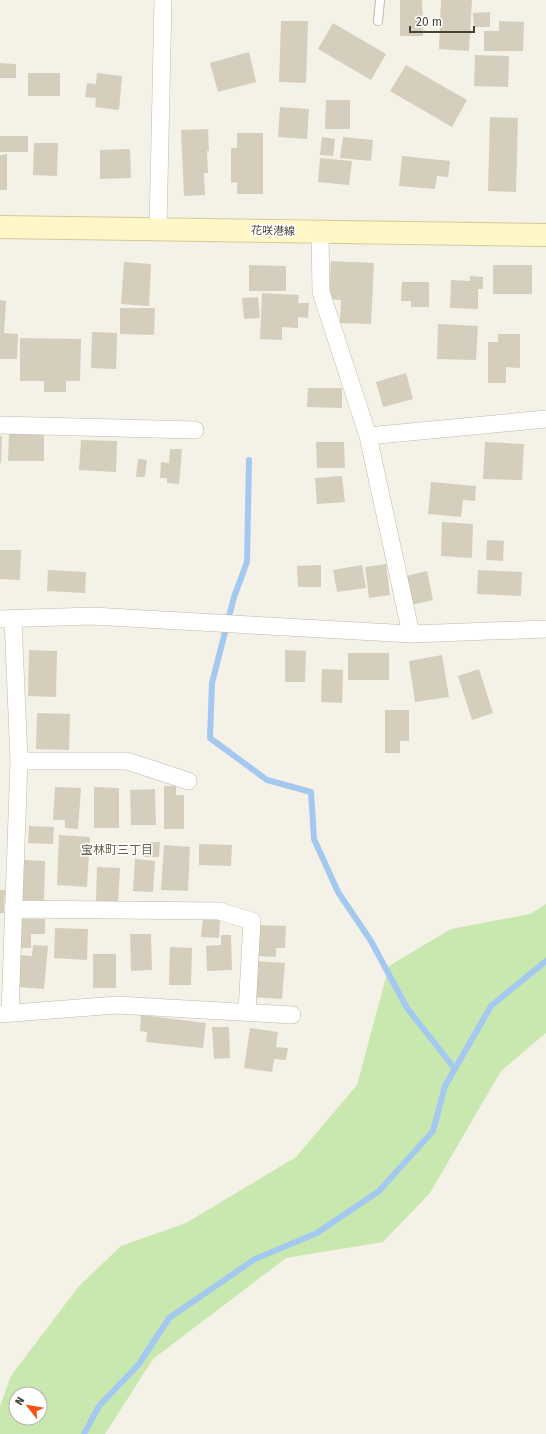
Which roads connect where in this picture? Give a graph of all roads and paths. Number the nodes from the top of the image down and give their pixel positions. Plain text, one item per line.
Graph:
1 (163, 0) edge
2 (380, 0) edge
3 (378, 21) dead end
4 (0, 227) edge
5 (158, 229) junction
6 (320, 232) junction
7 (546, 235) edge
8 (546, 419) edge
9 (0, 425) edge
10 (195, 430) dead end
11 (368, 436) junction
12 (6, 619) edge
13 (546, 629) edge
14 (411, 634) junction
15 (19, 761) junction
16 (188, 781) dead end
17 (14, 909) junction
18 (247, 1012) junction
19 (5, 1014) edge
20 (292, 1015) dead end

1 - 5 street
2 - 3 lane
4 - 5 main road, 花咲港線
5 - 6 main road, 花咲港線
6 - 7 main road, 花咲港線
6 - 11 street
8 - 11 street
9 - 10 street
11 - 14 street
12 - 14 street
12 - 15 street
13 - 14 street
15 - 16 street
15 - 17 street
17 - 18 street
17 - 19 street
18 - 19 street
18 - 20 street

